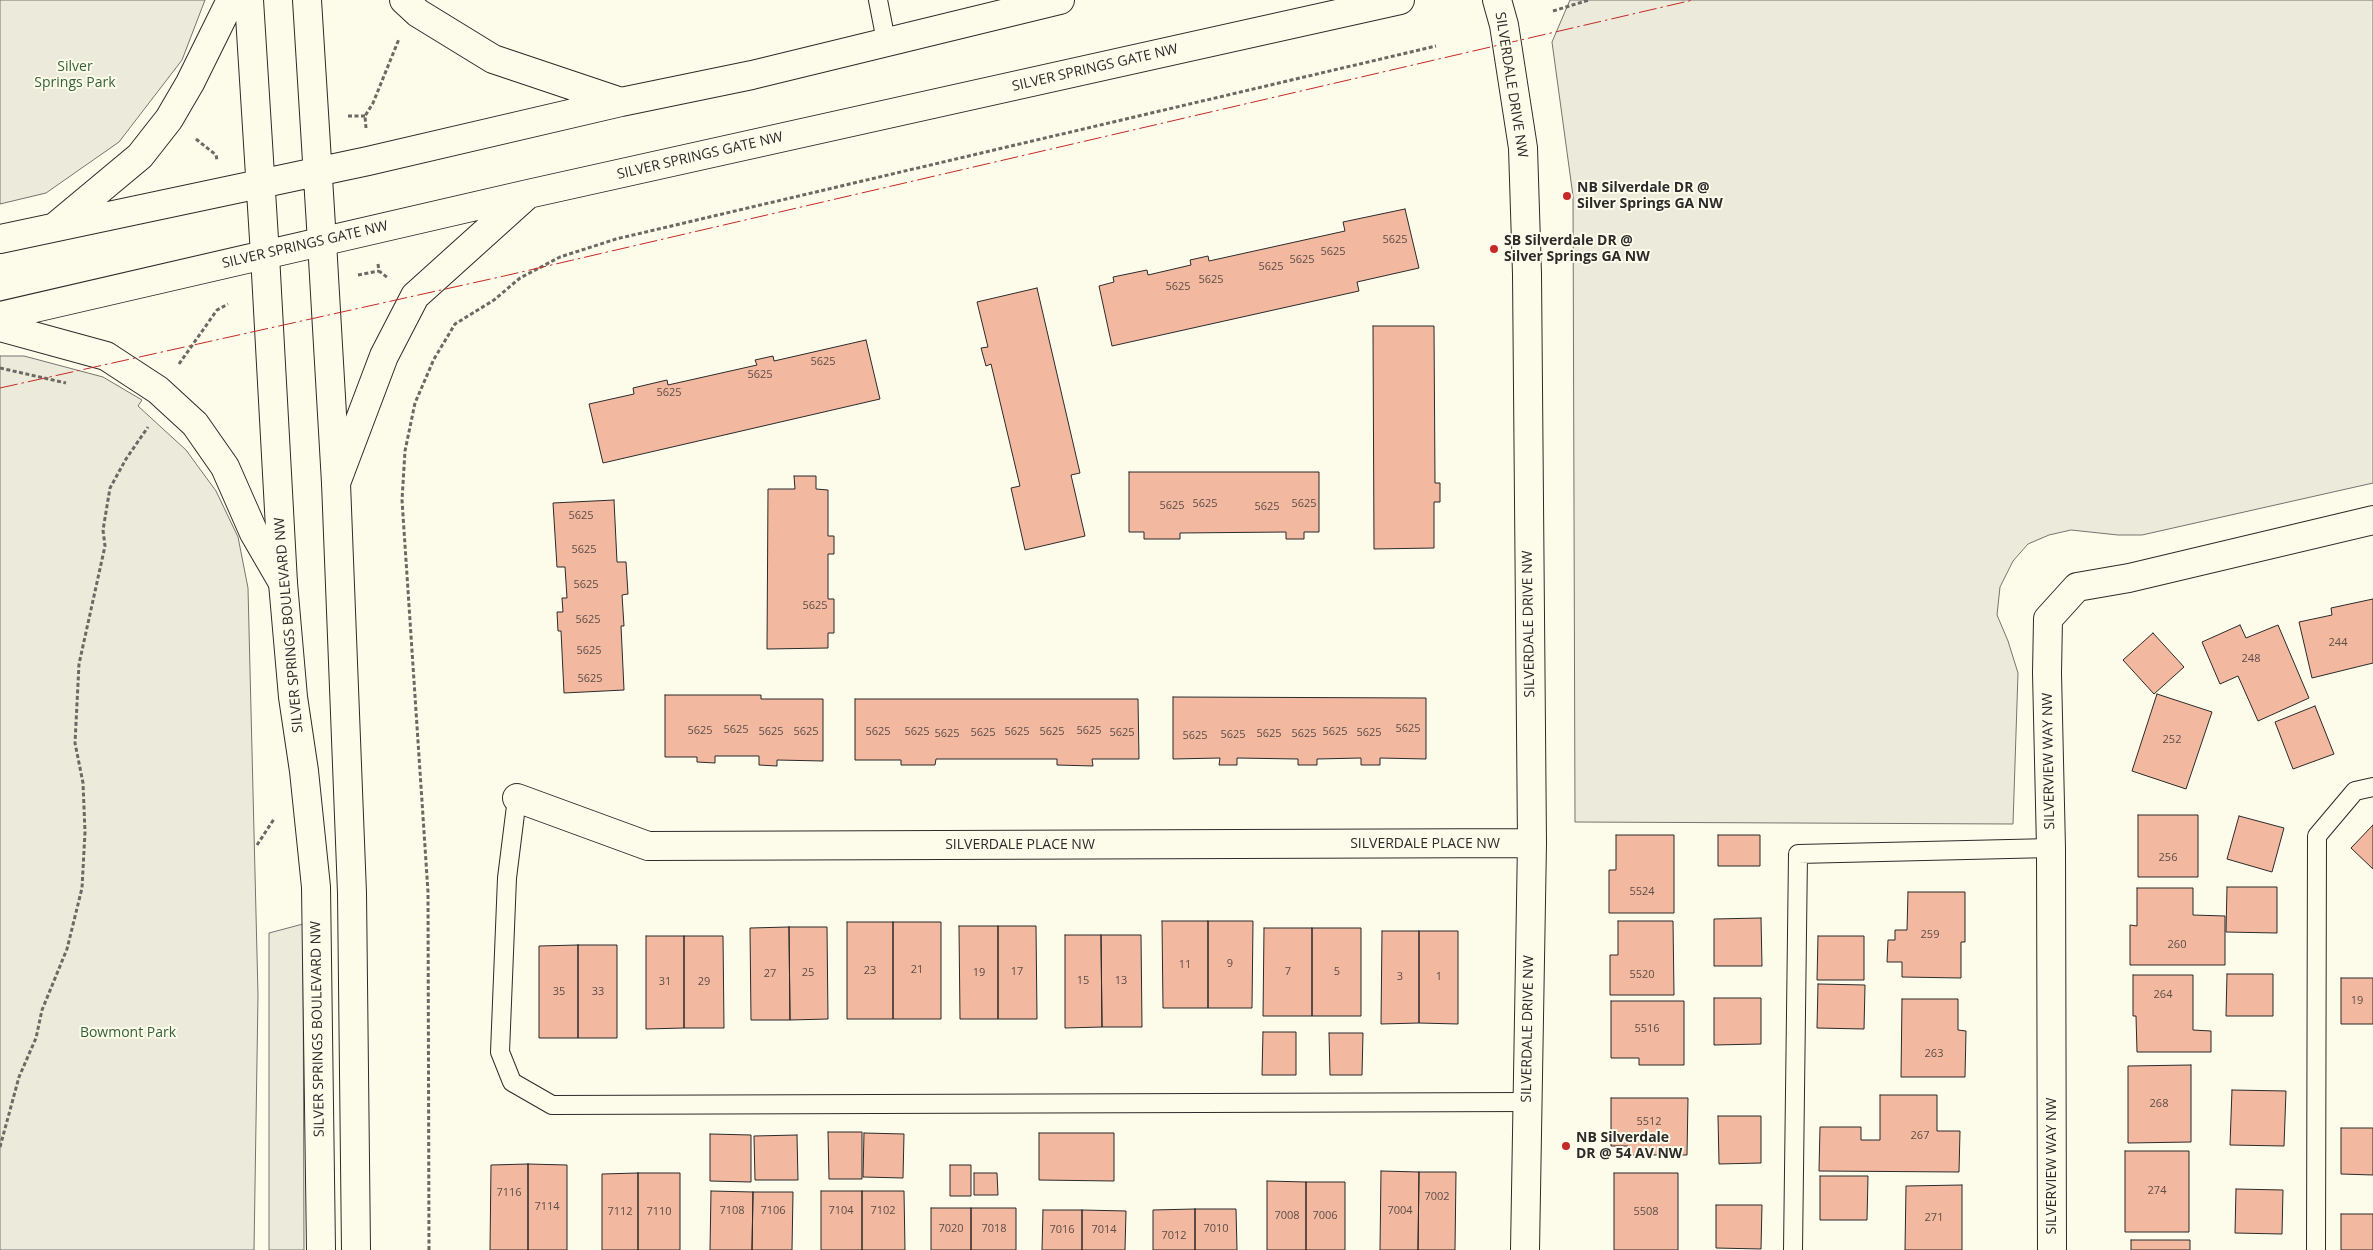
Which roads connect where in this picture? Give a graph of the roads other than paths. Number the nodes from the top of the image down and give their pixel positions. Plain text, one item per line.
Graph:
1 (231, 0) edge
2 (249, 0) edge
3 (307, 0) edge
4 (404, 0) edge
5 (878, 0) edge
6 (1060, 0) edge
7 (1400, 0) edge
8 (1497, 0) edge
9 (886, 41) junction
10 (621, 102) junction
11 (318, 172) junction
12 (260, 184) junction
13 (528, 194) junction
14 (54, 228) junction
15 (0, 239) edge
16 (322, 242) junction
17 (265, 255) junction
18 (0, 316) edge
19 (0, 327) edge
20 (336, 483) junction
21 (2373, 520) edge
22 (283, 583) junction
23 (2373, 787) edge
24 (517, 798) joint
25 (1532, 843) junction
26 (2051, 848) junction
27 (1527, 1102) junction
28 (321, 1250) edge
29 (356, 1250) edge
30 (1525, 1250) edge
31 (1793, 1250) edge
32 (2052, 1250) edge
33 (2316, 1250) edge

1 - 14 street
2 - 12 street, SILVER SPRINGS BOULEVARD NW
3 - 11 street
4 - 10 street
5 - 9 lane
6 - 9 street
7 - 13 street, SILVER SPRINGS GATE NW
8 - 25 street, SILVERDALE DRIVE NW
9 - 10 street
10 - 11 street
11 - 12 street
11 - 16 street
12 - 14 street
12 - 17 street, SILVER SPRINGS BOULEVARD NW
13 - 16 street, SILVER SPRINGS GATE NW
13 - 20 street
14 - 15 street
16 - 17 street, SILVER SPRINGS GATE NW
16 - 20 street
17 - 18 street, SILVER SPRINGS GATE NW
17 - 22 street, SILVER SPRINGS BOULEVARD NW
19 - 22 street
20 - 29 street
21 - 26 street, SILVERVIEW WAY NW
22 - 28 street, SILVER SPRINGS BOULEVARD NW
23 - 33 lane
24 - 25 street, SILVERDALE PLACE NW
24 - 27 lane
25 - 27 street, SILVERDALE DRIVE NW
26 - 31 lane
26 - 32 street, SILVERVIEW WAY NW
27 - 30 street, SILVERDALE DRIVE NW

